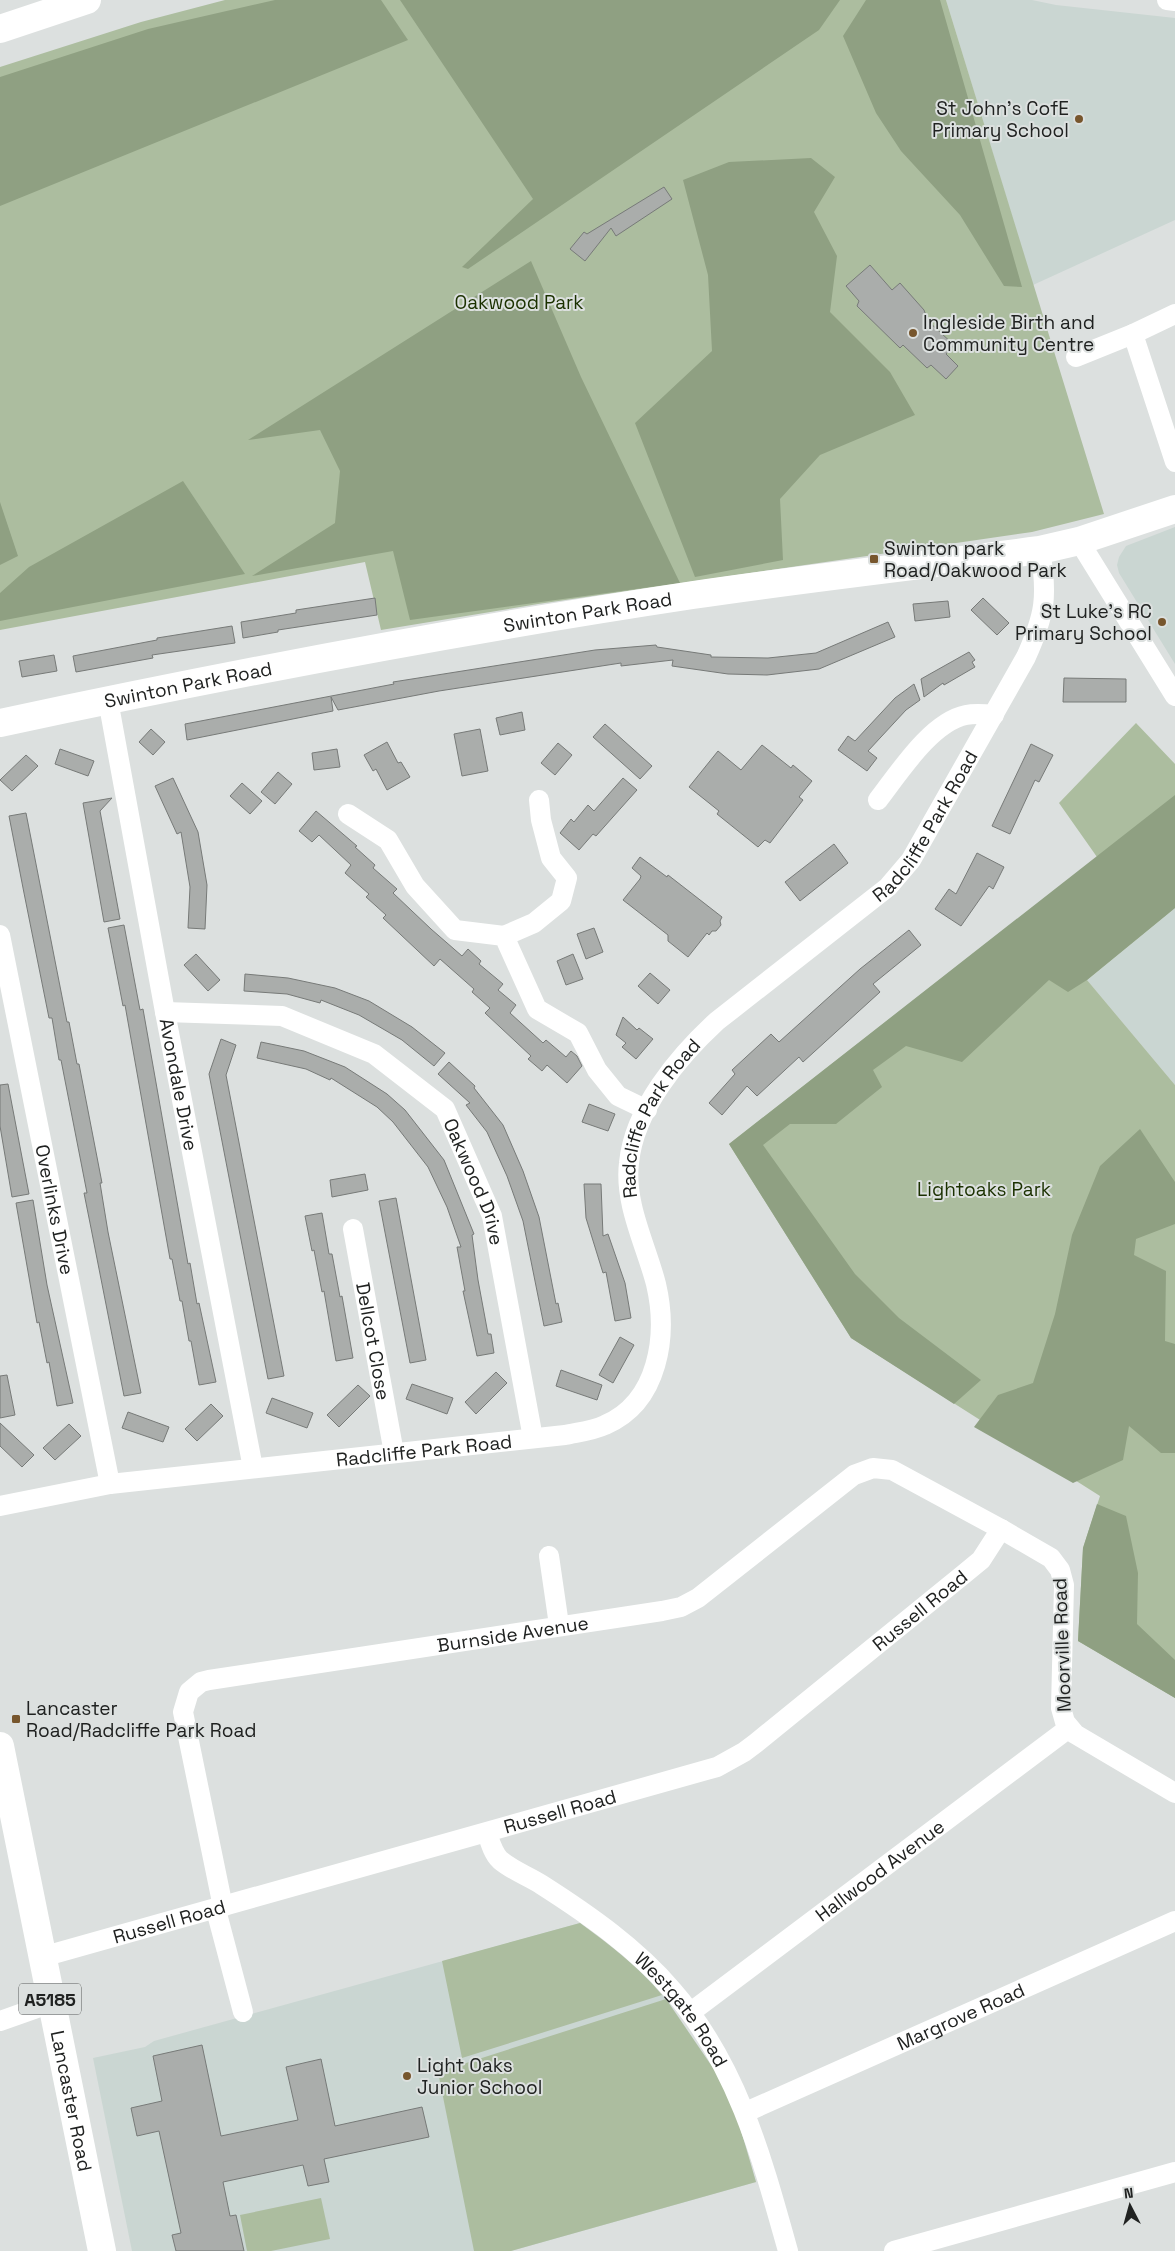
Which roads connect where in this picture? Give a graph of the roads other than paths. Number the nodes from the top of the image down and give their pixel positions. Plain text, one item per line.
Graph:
1 (87, 0) edge
2 (1167, 0) edge
3 (1175, 1) edge
4 (0, 29) edge
5 (1175, 314) edge
6 (1133, 334) junction
7 (1076, 358) dead end
8 (1175, 462) edge
9 (1175, 510) edge
10 (1079, 542) junction
11 (1040, 550) junction
12 (1175, 696) edge
13 (108, 700) junction
14 (994, 715) junction
15 (0, 723) edge
16 (539, 800) dead end
17 (878, 800) dead end
18 (348, 814) dead end
19 (0, 935) edge
20 (504, 936) junction
21 (165, 1012) junction
22 (647, 1110) junction
23 (353, 1229) dead end
24 (534, 1438) junction
25 (394, 1453) junction
26 (254, 1468) junction
27 (110, 1484) junction
28 (0, 1506) edge
29 (1001, 1529) junction
30 (549, 1556) dead end
31 (559, 1625) junction
32 (1069, 1728) junction
33 (0, 1746) edge
34 (1175, 1793) edge
35 (487, 1833) junction
36 (219, 1909) junction
37 (1175, 1921) edge
38 (42, 1957) junction
39 (51, 2003) junction
40 (243, 2012) dead end
41 (691, 2012) junction
42 (0, 2021) edge
43 (746, 2112) junction
44 (1175, 2172) edge
45 (102, 2251) edge
46 (788, 2251) edge
47 (894, 2251) edge

1 - 4 main road
2 - 3 street
5 - 6 street
6 - 7 street
6 - 8 street
9 - 10 main road, Swinton Park Road
10 - 11 main road, Swinton Park Road
10 - 12 street
11 - 13 main road, Swinton Park Road
11 - 14 street, Radcliffe Park Road
13 - 15 main road, Swinton Park Road
13 - 21 street, Avondale Drive
14 - 17 street
14 - 22 street, Radcliffe Park Road
16 - 20 street
18 - 20 street
19 - 27 street, Overlinks Drive
20 - 22 street
21 - 24 street, Oakwood Drive
21 - 26 street, Avondale Drive
22 - 24 street, Radcliffe Park Road
23 - 25 street, Dellcot Close
24 - 25 street, Radcliffe Park Road
25 - 26 street, Radcliffe Park Road
26 - 27 street, Radcliffe Park Road
27 - 28 street, Radcliffe Park Road
29 - 31 street, Burnside Avenue
29 - 32 street, Moorville Road
29 - 35 street, Russell Road
30 - 31 street
31 - 36 street, Burnside Avenue
32 - 34 street, Moorville Road
32 - 41 street, Hallwood Avenue
33 - 38 main road, Lancaster Road / A5185
35 - 36 street, Russell Road
35 - 41 street, Westgate Road
36 - 38 street, Russell Road
36 - 40 street, Burnside Avenue
37 - 43 street, Margrove Road
38 - 39 main road, Lancaster Road / A5185
39 - 42 street
39 - 45 main road, Lancaster Road / A5185
41 - 43 street, Westgate Road
43 - 46 street, Westgate Road
44 - 47 street

